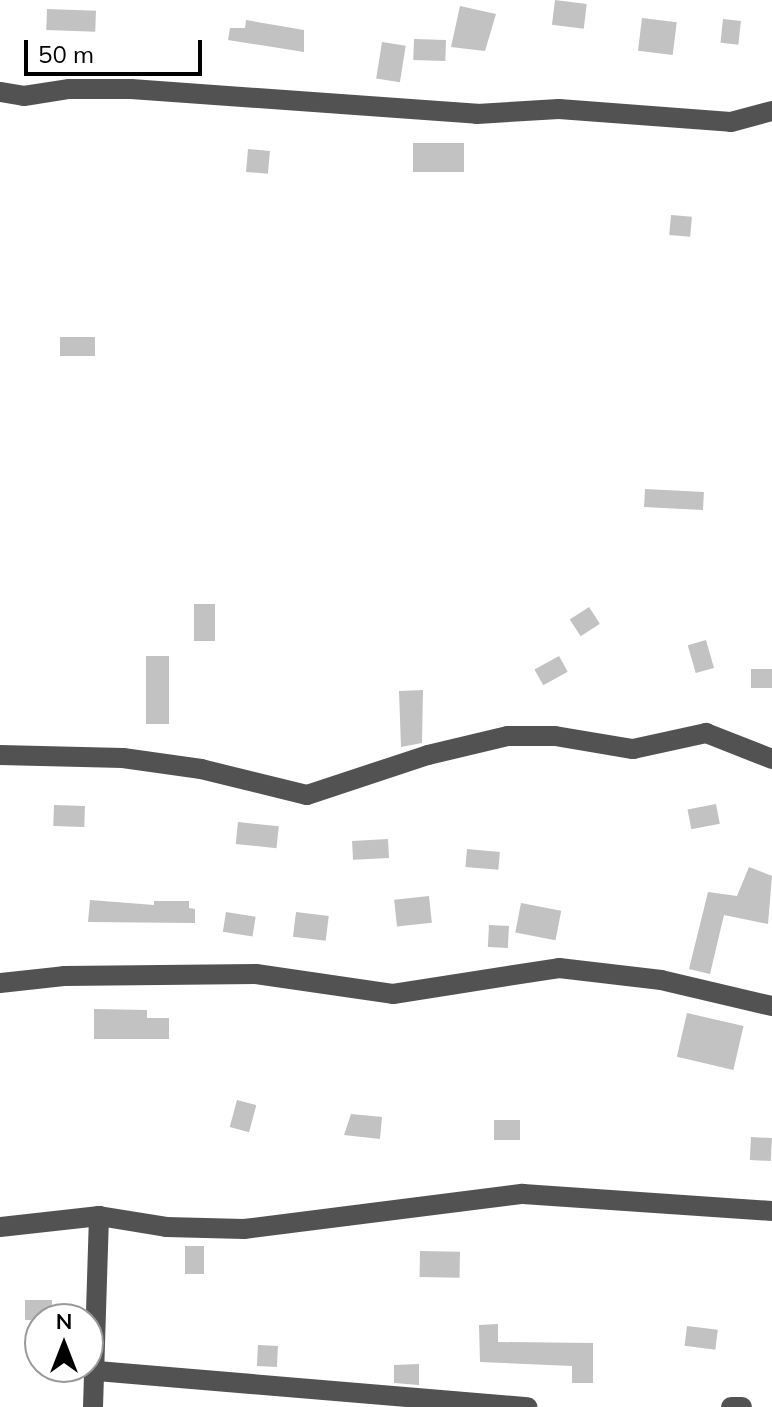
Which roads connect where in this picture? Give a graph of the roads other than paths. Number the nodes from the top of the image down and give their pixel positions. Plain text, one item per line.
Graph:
1 (0, 92) edge
2 (772, 111) edge
3 (0, 755) edge
4 (772, 759) edge
5 (0, 983) edge
6 (772, 1006) edge
7 (772, 1211) edge
8 (99, 1216) junction
9 (0, 1227) edge
10 (98, 1303) edge
11 (104, 1372) edge
12 (96, 1383) edge
13 (93, 1407) edge
14 (527, 1407) edge
15 (731, 1407) edge
16 (742, 1407) edge

1 - 2 street
3 - 4 street
5 - 6 street
7 - 8 street
8 - 9 street
8 - 10 street
11 - 14 street
12 - 13 street
15 - 16 street

